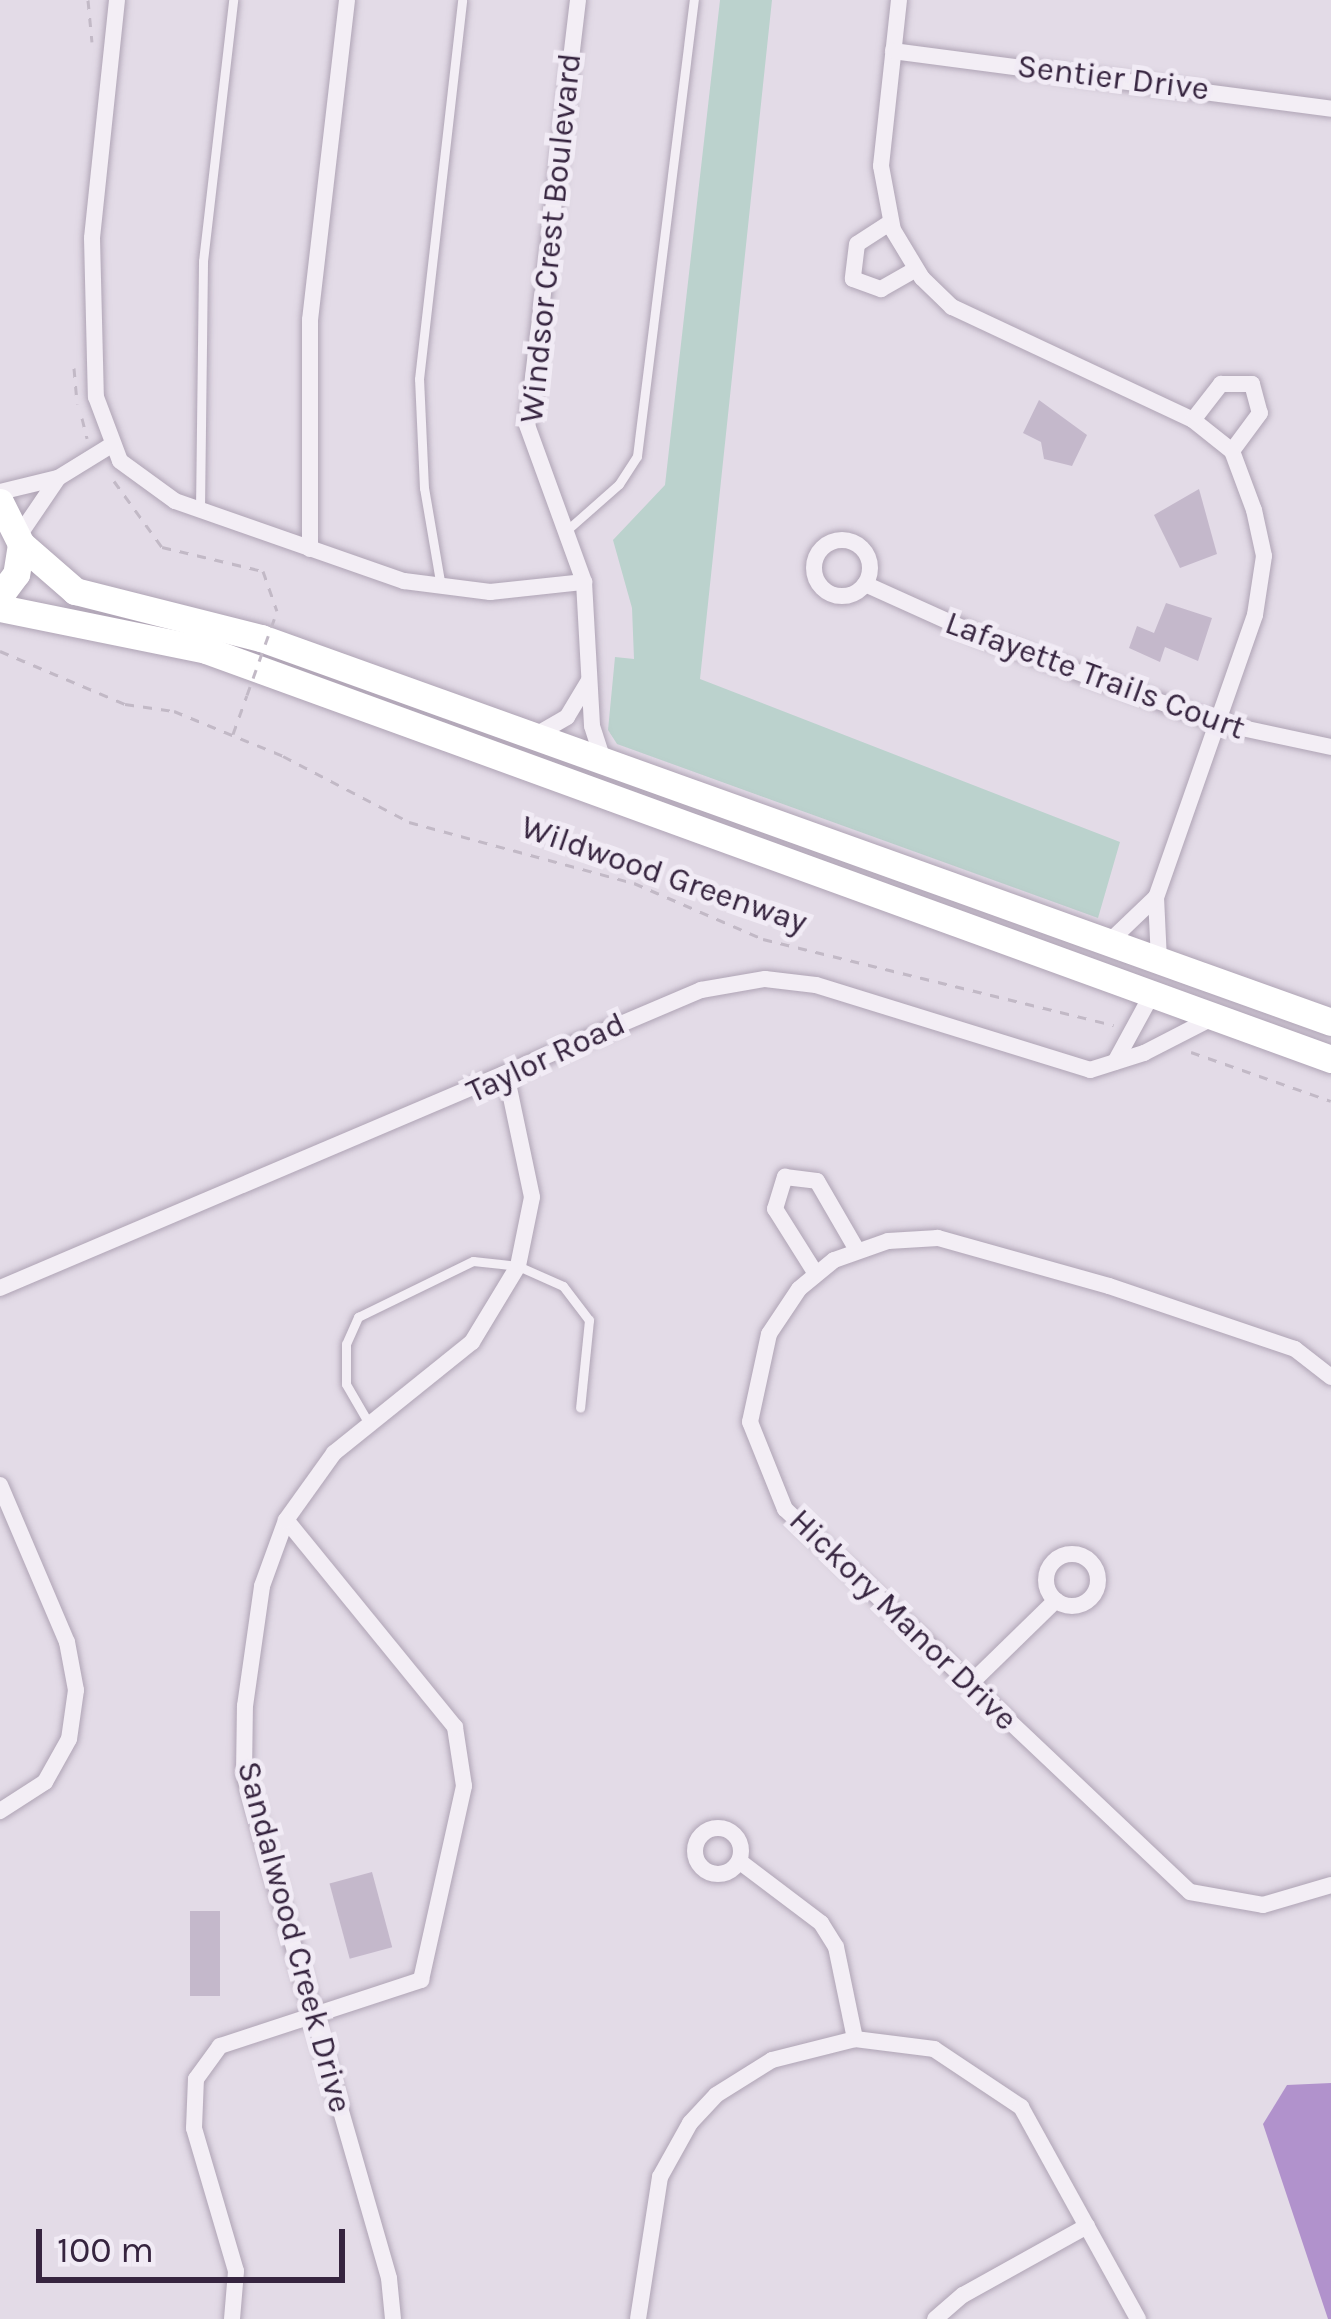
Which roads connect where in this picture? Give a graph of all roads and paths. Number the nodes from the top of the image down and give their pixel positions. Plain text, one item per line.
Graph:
1 (117, 0) edge
2 (233, 0) edge
3 (347, 0) edge
4 (462, 0) edge
5 (578, 0) edge
6 (694, 0) edge
7 (899, 0) edge
8 (893, 51) junction
9 (1331, 109) edge
10 (890, 222) junction
11 (916, 269) junction
12 (1192, 420) junction
13 (110, 446) junction
14 (1232, 451) junction
15 (104, 470) dead end
16 (58, 478) junction
17 (0, 492) edge
18 (0, 502) edge
19 (200, 510) junction
20 (567, 530) junction
21 (21, 539) junction
22 (310, 549) junction
23 (584, 582) junction
24 (865, 584) dead end
25 (441, 587) junction
26 (0, 595) edge
27 (0, 608) edge
28 (61, 618) junction
29 (0, 626) edge
30 (0, 651) edge
31 (589, 682) junction
32 (1219, 723) junction
33 (232, 735) junction
34 (536, 735) junction
35 (1331, 747) edge
36 (603, 760) junction
37 (1156, 897) junction
38 (1109, 942) junction
39 (1159, 960) junction
40 (1207, 977) junction
41 (1152, 994) junction
42 (1214, 1016) junction
43 (1331, 1022) edge
44 (1135, 1033) junction
45 (1163, 1041) junction
46 (1331, 1059) edge
47 (1110, 1067) junction
48 (506, 1078) junction
49 (1331, 1101) edge
50 (857, 1250) junction
51 (518, 1266) junction
52 (816, 1274) junction
53 (0, 1288) edge
54 (1331, 1377) edge
55 (580, 1408) dead end
56 (368, 1422) junction
57 (0, 1485) edge
58 (286, 1520) junction
59 (1056, 1600) dead end
60 (970, 1684) junction
61 (0, 1811) edge
62 (739, 1861) dead end
63 (1331, 1885) edge
64 (311, 2014) junction
65 (855, 2039) junction
66 (1087, 2226) junction
67 (232, 2319) edge
68 (392, 2319) edge
69 (638, 2319) edge
70 (935, 2319) edge
71 (1138, 2319) edge

1 - 13 street
2 - 19 lane
3 - 22 street
4 - 25 lane
5 - 20 street, Windsor Crest Boulevard
6 - 20 lane
7 - 8 street
8 - 9 street, Sentier Drive
8 - 10 street
10 - 11 street
10 - 11 street
11 - 12 street
12 - 14 street
12 - 14 street
13 - 16 street
13 - 19 street
14 - 32 street
15 - 33 path, bridge
16 - 17 street
16 - 21 street
18 - 21 main road
19 - 22 street
20 - 23 street, Windsor Crest Boulevard
21 - 26 main road
21 - 34 main road
22 - 25 street
23 - 25 street
23 - 31 street, Windsor Crest Boulevard
24 - 32 street, Lafayette Trails Court
27 - 28 main road
28 - 29 main road
28 - 41 main road
30 - 33 path, Wildwood Greenway
31 - 34 street
31 - 36 street, Windsor Crest Boulevard
32 - 35 street, Lafayette Trails Court
32 - 37 street
33 - 44 path, Wildwood Greenway
34 - 36 main road
36 - 38 main road
37 - 38 street
37 - 39 street
38 - 39 main road
39 - 40 main road
40 - 41 main road
40 - 43 main road
41 - 42 main road
41 - 44 street
42 - 45 street
42 - 46 main road
44 - 47 street
45 - 47 street
45 - 49 path
47 - 48 street, Taylor Road
48 - 51 street, Sandalwood Creek Drive
48 - 53 street, Taylor Road
50 - 52 street, Hickory Manor Drive
50 - 52 street
50 - 54 street, Hickory Manor Drive
51 - 55 lane
51 - 56 street, Sandalwood Creek Drive
51 - 56 lane
52 - 60 street, Hickory Manor Drive
56 - 58 street, Sandalwood Creek Drive
57 - 61 street
58 - 64 street, Sandalwood Creek Drive
58 - 64 street
59 - 60 street
60 - 63 street, Hickory Manor Drive
62 - 65 street
64 - 67 street
64 - 68 street, Sandalwood Creek Drive
65 - 66 street
65 - 69 street
66 - 70 street
66 - 71 street

